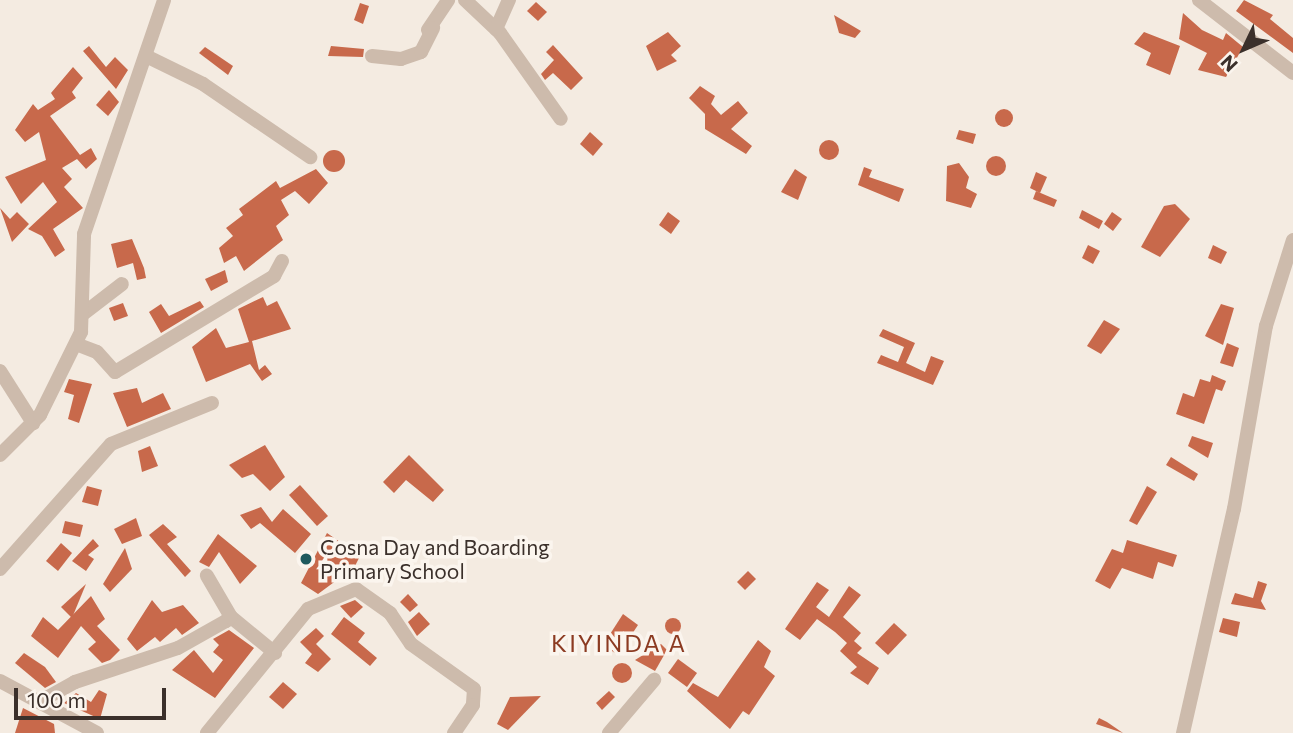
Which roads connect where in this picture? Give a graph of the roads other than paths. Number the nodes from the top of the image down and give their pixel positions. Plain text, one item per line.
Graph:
1 (164, 0) edge
2 (448, 0) edge
3 (465, 0) edge
4 (509, 0) edge
5 (1199, 0) edge
6 (496, 29) junction
7 (373, 56) dead end
8 (148, 57) junction
9 (1293, 73) edge
10 (561, 119) dead end
11 (310, 157) dead end
12 (1293, 240) edge
13 (282, 261) dead end
14 (122, 284) dead end
15 (83, 314) junction
16 (76, 344) junction
17 (0, 371) edge
18 (212, 403) dead end
19 (33, 423) junction
20 (0, 455) edge
21 (0, 569) edge
22 (207, 576) dead end
23 (231, 617) junction
24 (275, 653) junction
25 (654, 680) dead end
26 (0, 681) edge
27 (40, 702) junction
28 (97, 733) edge
29 (208, 733) edge
30 (454, 733) edge
31 (609, 733) edge
32 (1184, 733) edge

1 - 8 street
2 - 7 street
3 - 6 street
4 - 6 street
5 - 9 street
6 - 10 street
8 - 11 street
8 - 15 street
12 - 32 street
13 - 16 street
14 - 15 street
15 - 16 street
16 - 19 street
17 - 19 street
18 - 21 street
19 - 20 street
22 - 23 street
23 - 24 street
23 - 27 street
24 - 29 street
24 - 30 street
25 - 31 street
26 - 27 street
27 - 28 street

